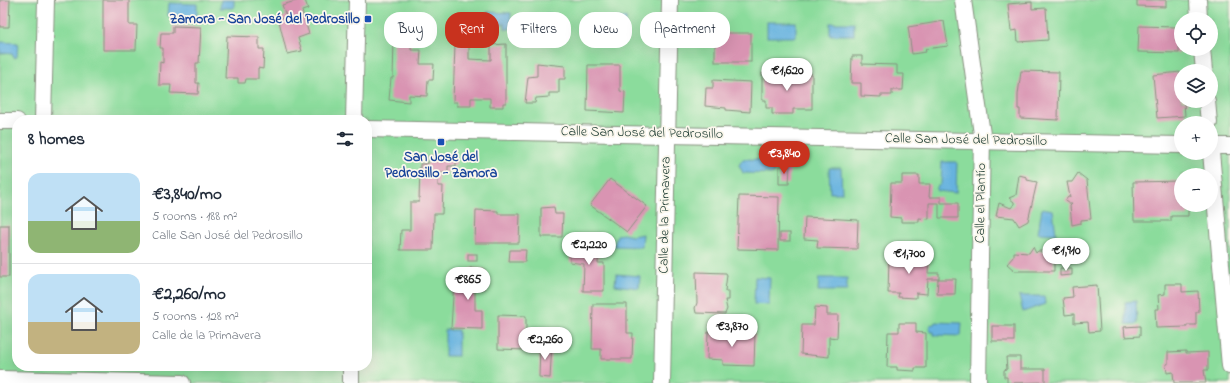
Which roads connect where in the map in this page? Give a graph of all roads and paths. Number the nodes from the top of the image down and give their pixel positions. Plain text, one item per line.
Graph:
1 (46, 0) edge
2 (357, 0) edge
3 (670, 0) edge
4 (963, 0) edge
5 (1198, 0) edge
6 (1199, 12) edge
7 (43, 115) edge
8 (354, 115) edge
9 (0, 121) edge
10 (12, 121) edge
11 (372, 129) edge
12 (667, 134) junction
13 (982, 140) junction
14 (1174, 145) edge
15 (1218, 146) edge
16 (1230, 146) edge
17 (1212, 160) edge
18 (1230, 366) edge
19 (351, 371) edge
20 (37, 376) edge
21 (0, 379) edge
22 (182, 383) edge
23 (351, 383) edge
24 (662, 383) edge
25 (978, 383) edge

1 - 7 street
2 - 8 street
3 - 12 street, Calle de la Primavera
4 - 13 street, Calle el Plantío
5 - 6 street
9 - 10 street
11 - 12 street, Calle San José del Pedrosillo
12 - 13 street, Calle San José del Pedrosillo
12 - 24 street, Calle de la Primavera
13 - 14 street, Calle San José del Pedrosillo
13 - 25 street, Calle el Plantío
15 - 16 street
17 - 18 street
19 - 23 street
20 - 21 street
20 - 22 street

